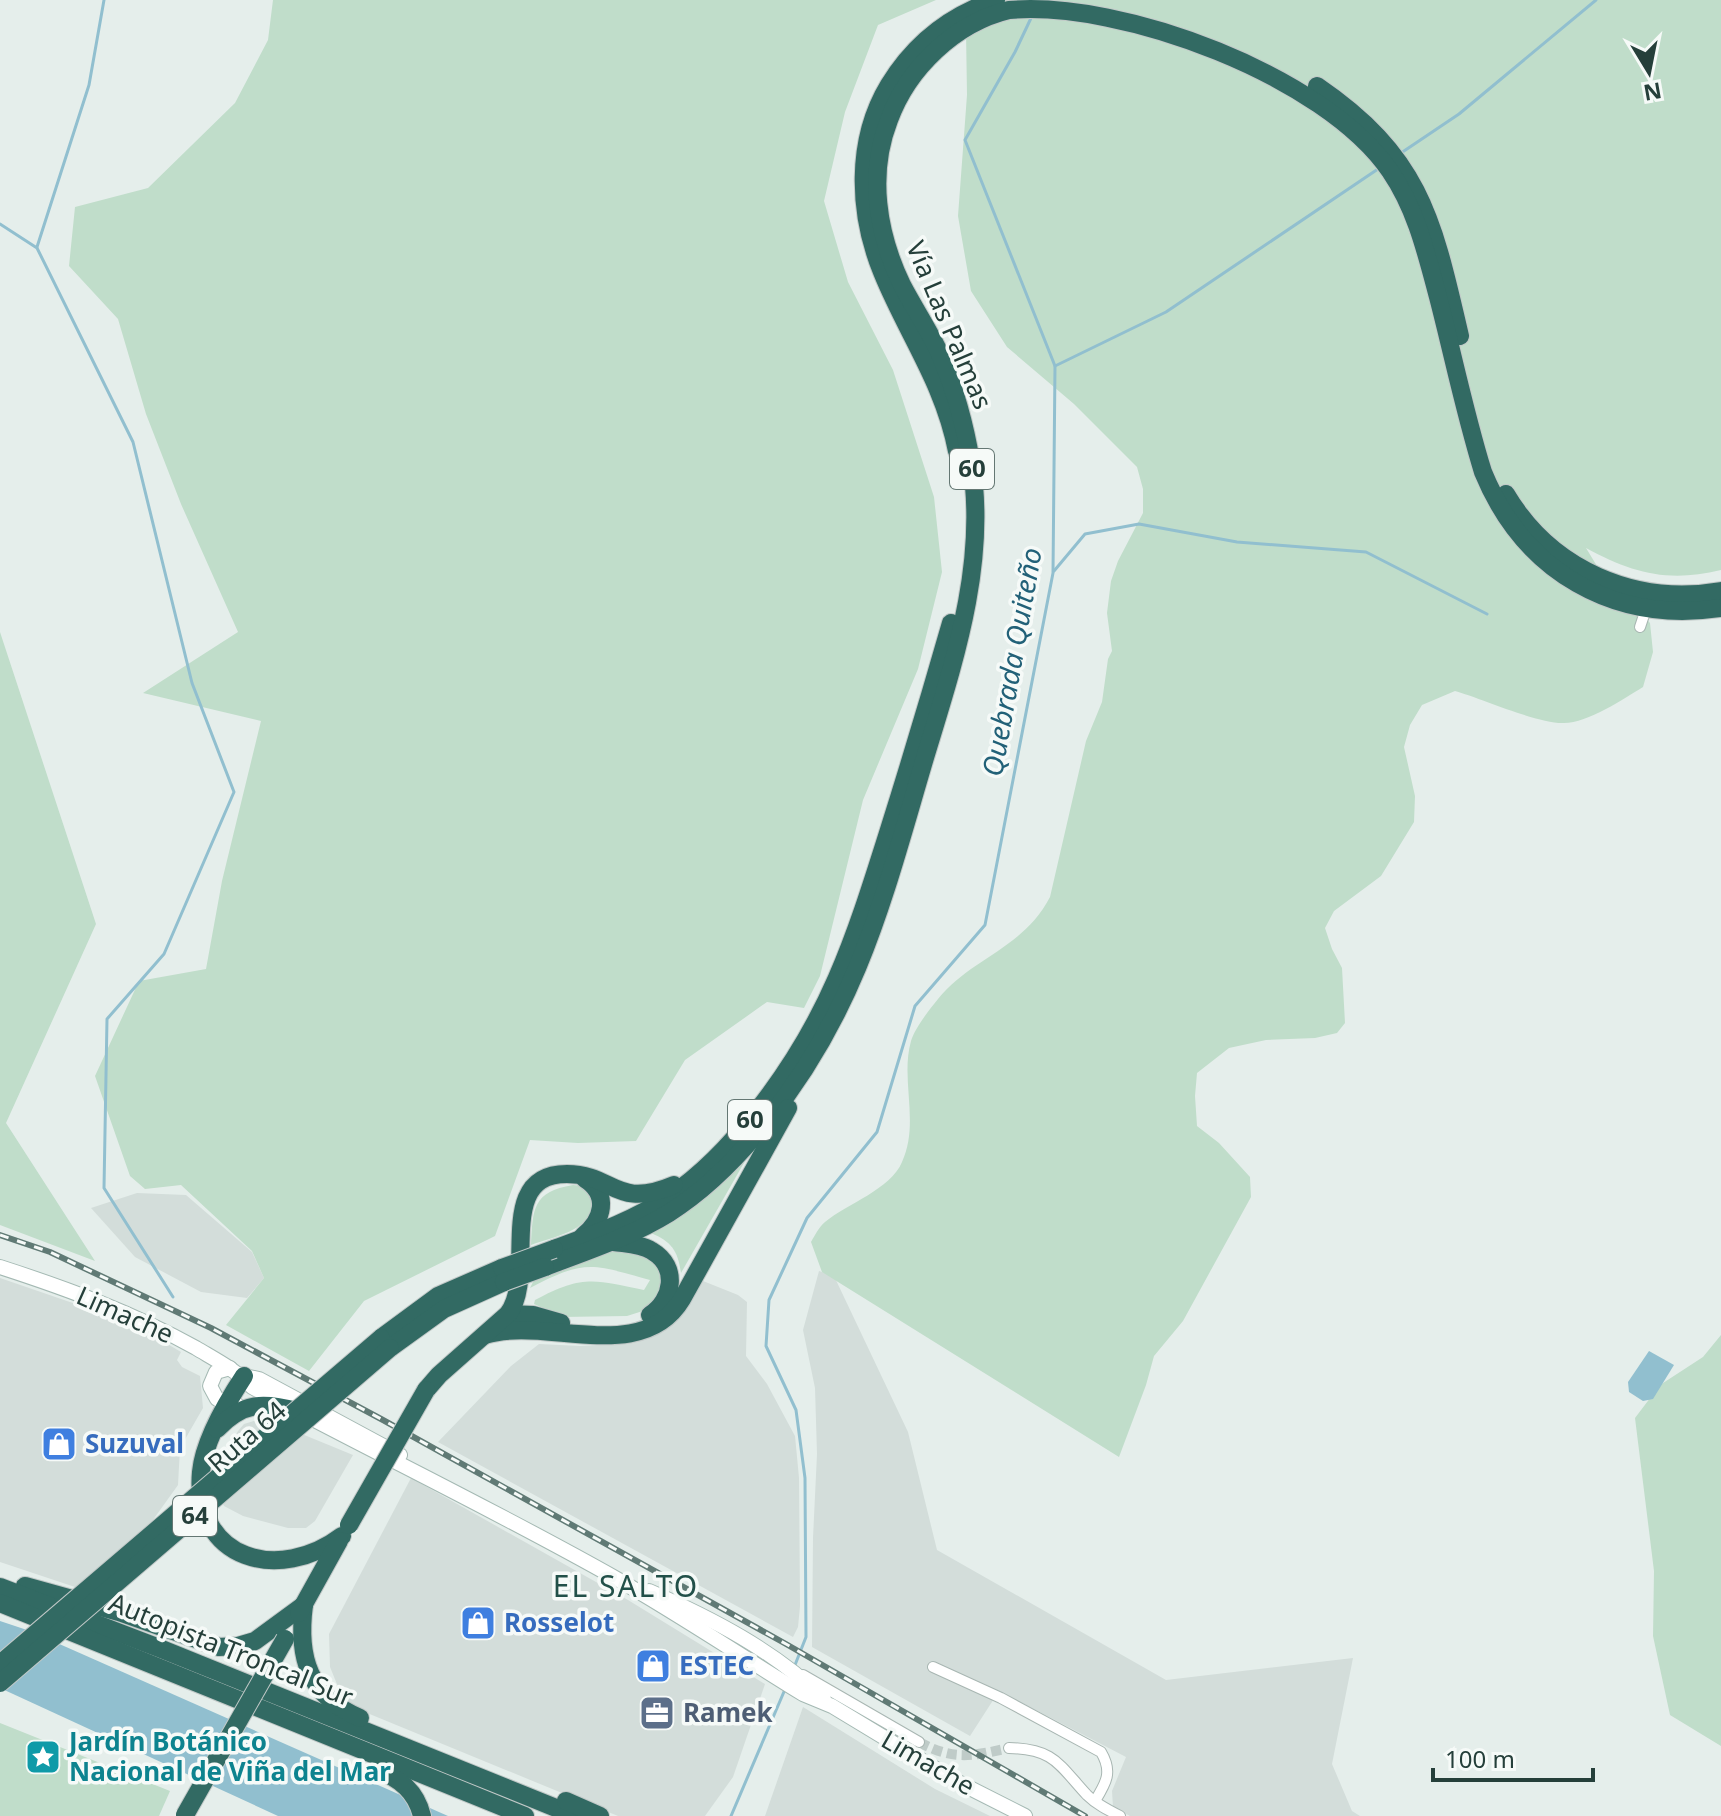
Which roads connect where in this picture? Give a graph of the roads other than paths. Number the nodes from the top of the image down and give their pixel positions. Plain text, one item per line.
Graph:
1 (996, 0) edge
2 (1115, 0) edge
3 (1182, 26) junction
4 (1721, 591) edge
5 (1721, 608) edge
6 (811, 1061) junction
7 (704, 1169) junction
8 (575, 1175) junction
9 (578, 1241) junction
10 (611, 1242) junction
11 (0, 1267) edge
12 (503, 1275) junction
13 (513, 1306) junction
14 (485, 1335) junction
15 (386, 1343) junction
16 (237, 1372) junction
17 (226, 1403) junction
18 (251, 1407) junction
19 (297, 1411) junction
20 (213, 1435) junction
21 (472, 1500) junction
22 (346, 1530) junction
23 (0, 1580) edge
24 (0, 1587) edge
25 (0, 1603) edge
26 (304, 1605) junction
27 (125, 1652) junction
28 (0, 1664) edge
29 (933, 1667) dead end
30 (801, 1680) junction
31 (0, 1683) edge
32 (919, 1742) tunnel mouth
33 (1009, 1748) tunnel mouth
34 (1095, 1801) junction
35 (185, 1815) edge
36 (422, 1816) edge
37 (525, 1816) edge
38 (576, 1816) edge
39 (600, 1816) edge
40 (1025, 1816) edge
41 (1120, 1816) edge

1 - 7 highway, Vía Las Palmas / 60
2 - 3 highway, Vía Las Palmas / 60
3 - 4 highway, Vía Las Palmas / 60
3 - 5 highway, Vía Las Palmas / 60
3 - 6 highway, Vía Las Palmas / 60
6 - 10 highway, Vía Las Palmas / 64
6 - 14 highway
7 - 8 highway
7 - 9 highway, Vía Las Palmas / 64
8 - 9 highway
8 - 13 highway
9 - 12 highway, Vía Las Palmas / 64, bridge
10 - 12 highway, Vía Las Palmas / 64, bridge
10 - 13 highway
11 - 16 main road, Limache
12 - 15 highway, Ruta 64 / 64
13 - 14 highway
14 - 22 highway, bridge
15 - 28 highway, Ruta 64 / 64, bridge
15 - 31 highway, Ruta 64 / 64, bridge
16 - 17 highway
16 - 17 main road
16 - 19 main road, Limache
16 - 21 main road, Limache
17 - 18 main road
17 - 20 highway
18 - 19 highway
18 - 20 highway
19 - 21 main road, Limache
20 - 22 highway
21 - 30 main road, Limache
22 - 26 highway
23 - 26 highway
24 - 38 highway, Autopista Troncal Sur
25 - 27 highway, Autopista Troncal Sur
26 - 35 highway, bridge
26 - 39 highway
27 - 36 highway
27 - 37 highway, Autopista Troncal Sur
29 - 34 street
30 - 32 street, Limache
30 - 40 main road, Limache
33 - 34 street
34 - 41 street

